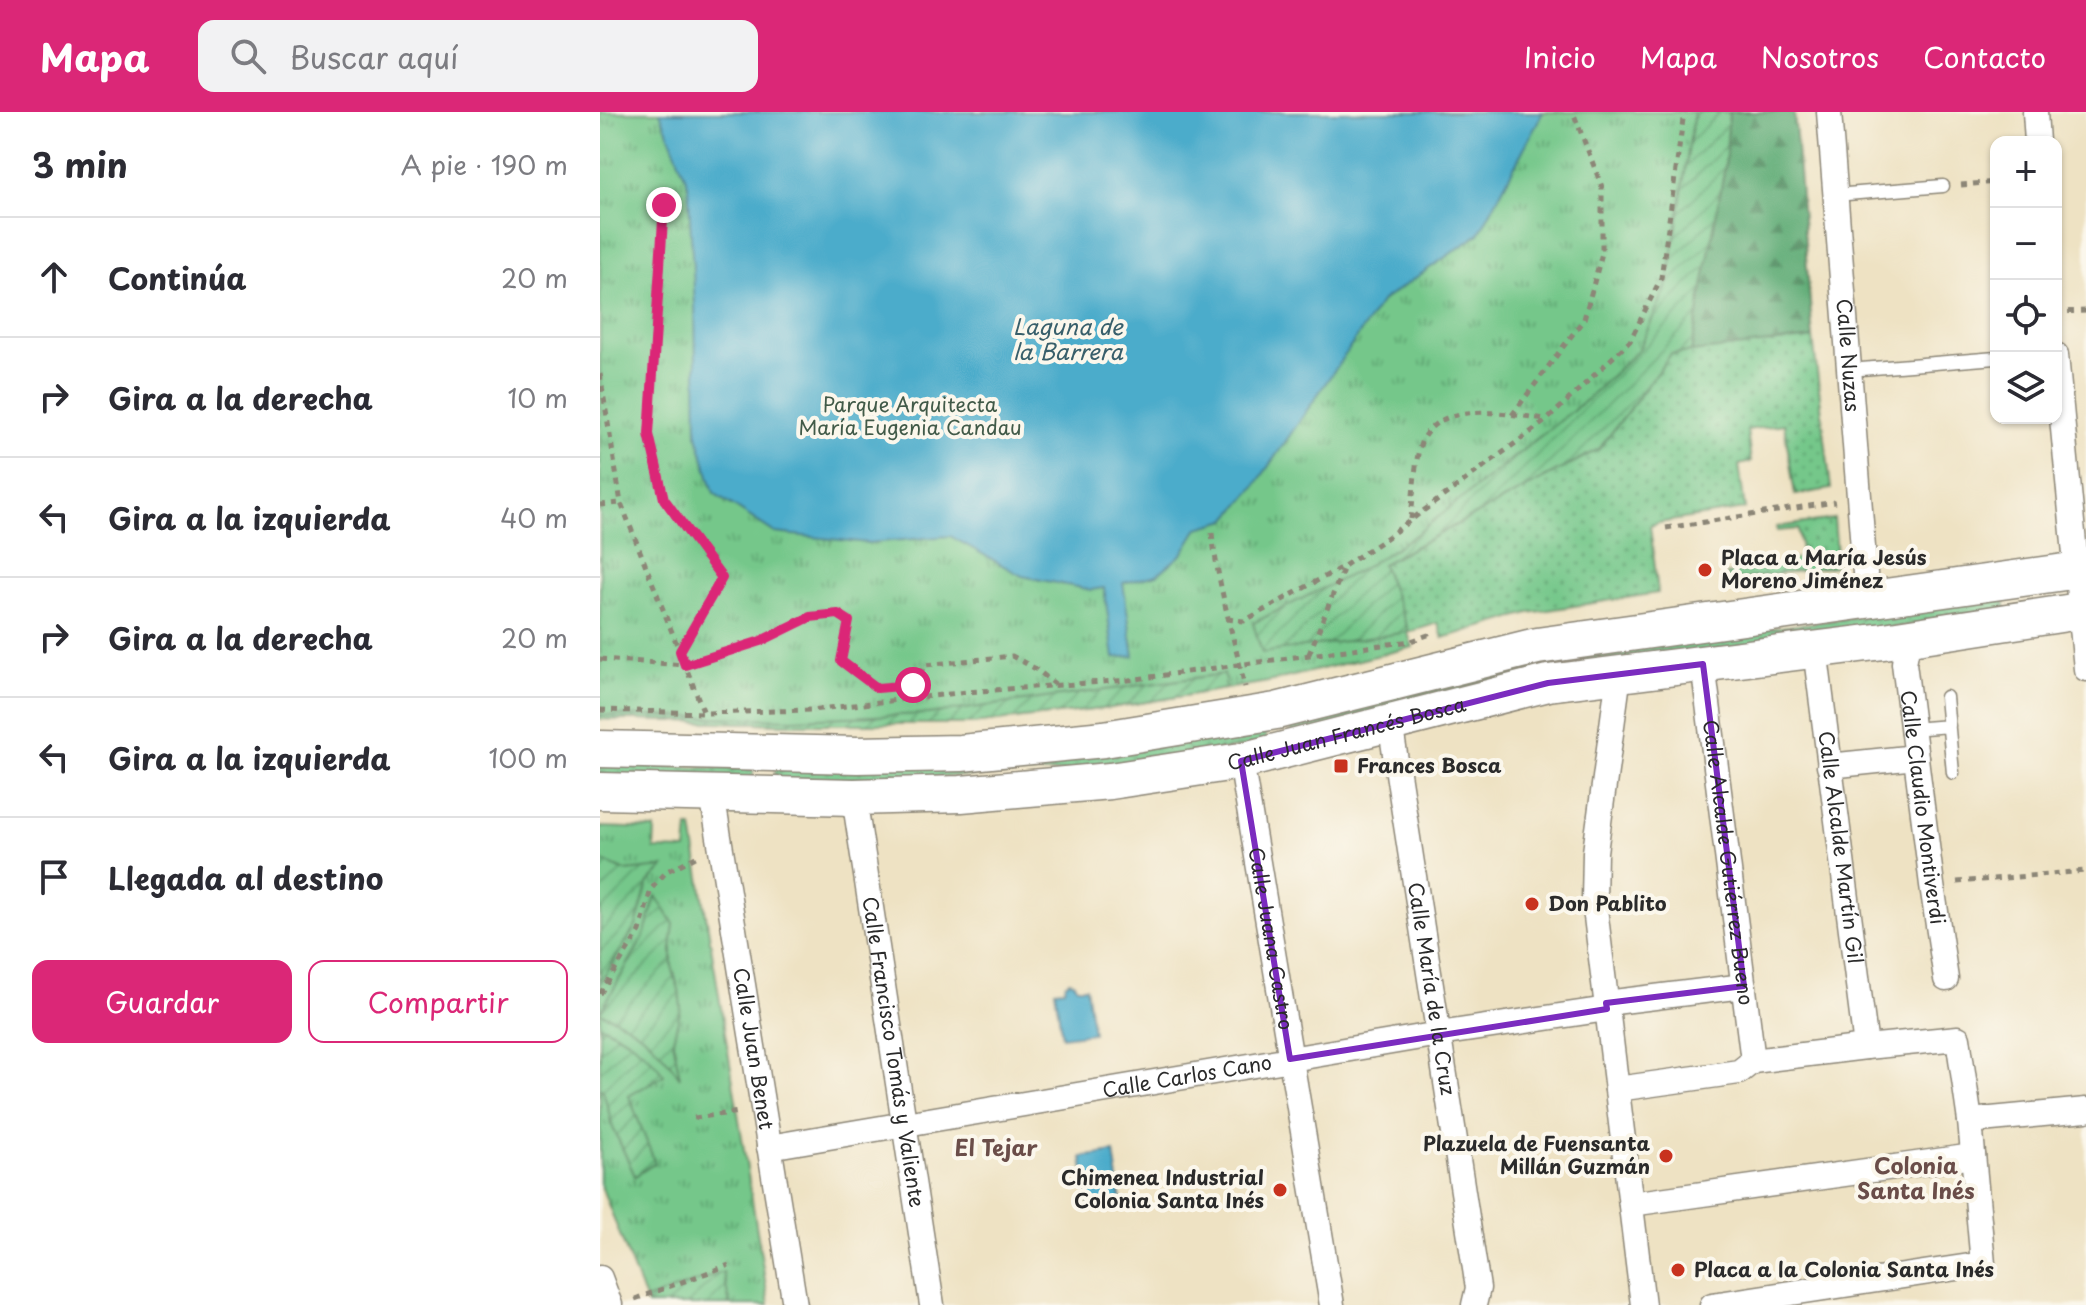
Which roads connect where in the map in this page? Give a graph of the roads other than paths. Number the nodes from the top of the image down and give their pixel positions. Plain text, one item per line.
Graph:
1 (1829, 112) edge
2 (2035, 112) edge
3 (2037, 136) edge
4 (1943, 186) road end
5 (1835, 195) junction
6 (1990, 358) edge
7 (1849, 370) junction
8 (2062, 407) edge
9 (2081, 570) edge
10 (1867, 599) junction
11 (2083, 611) edge
12 (1909, 637) junction
13 (1815, 649) junction
14 (1703, 664) junction
15 (2086, 669) edge
16 (1619, 674) junction
17 (1946, 697) dead end
18 (1390, 722) junction
19 (1949, 726) junction
20 (1912, 729) junction
21 (600, 749) edge
22 (1916, 757) junction
23 (1241, 761) junction
24 (1829, 766) junction
25 (1953, 773) dead end
26 (600, 791) edge
27 (712, 794) junction
28 (854, 797) junction
29 (1946, 979) dead end
30 (1744, 986) junction
31 (1606, 1006) junction
32 (1439, 1034) junction
33 (1866, 1047) junction
34 (1290, 1059) junction
35 (1753, 1061) junction
36 (1617, 1089) junction
37 (2086, 1110) edge
38 (1970, 1121) junction
39 (905, 1124) junction
40 (769, 1147) junction
41 (1973, 1156) junction
42 (1631, 1204) junction
43 (600, 1278) edge
44 (610, 1305) edge
45 (795, 1305) edge
46 (932, 1305) edge
47 (1332, 1305) edge
48 (1474, 1305) edge
49 (1643, 1305) edge
50 (1712, 1305) edge

1 - 5 street, Calle Nuzas
2 - 3 street
4 - 5 lane
5 - 7 street, Calle Nuzas
6 - 7 lane
7 - 10 street, Calle Nuzas
8 - 9 street
9 - 10 main road, Calle Juan Francés Bosca
9 - 11 street
10 - 21 main road, Calle Juan Francés Bosca
11 - 12 main road, Calle Juan Francés Bosca
11 - 15 street
12 - 13 main road, Calle Juan Francés Bosca
12 - 20 street, Calle Claudio Montiverdi
13 - 14 main road, Calle Juan Francés Bosca
13 - 24 street, Calle Alcalde Martín Gil
14 - 16 main road, Calle Juan Francés Bosca
14 - 30 street, Calle Alcalde Gutiérrez Bueno
16 - 18 main road, Calle Juan Francés Bosca
16 - 31 street
17 - 19 lane
18 - 23 main road, Calle Juan Francés Bosca
18 - 32 street, Calle María de la Cruz
19 - 20 lane
19 - 25 lane
20 - 22 street, Calle Claudio Montiverdi
22 - 24 street
22 - 29 street, Calle Claudio Montiverdi
23 - 28 main road, Calle Juan Francés Bosca
23 - 34 street, Calle Juana Castro
24 - 33 street, Calle Alcalde Martín Gil
26 - 27 main road, Calle Juan Francés Bosca
27 - 28 main road, Calle Juan Francés Bosca
27 - 40 street, Calle Juan Benet
28 - 39 street, Calle Francisco Tomás y Valiente
30 - 31 street, Calle Carlos Cano
30 - 35 street, Calle Alcalde Gutiérrez Bueno
31 - 32 street, Calle Carlos Cano
31 - 36 street
32 - 34 street, Calle Carlos Cano
32 - 48 street, Calle María de la Cruz
33 - 35 street
33 - 38 street
34 - 39 street, Calle Carlos Cano
34 - 47 street, Calle Juana Castro
35 - 36 street
36 - 42 street
37 - 38 street
38 - 41 street
39 - 40 street, Calle Carlos Cano
39 - 46 street, Calle Francisco Tomás y Valiente
40 - 45 street, Calle Juan Benet
41 - 42 street
41 - 50 street
42 - 49 street
43 - 44 street

